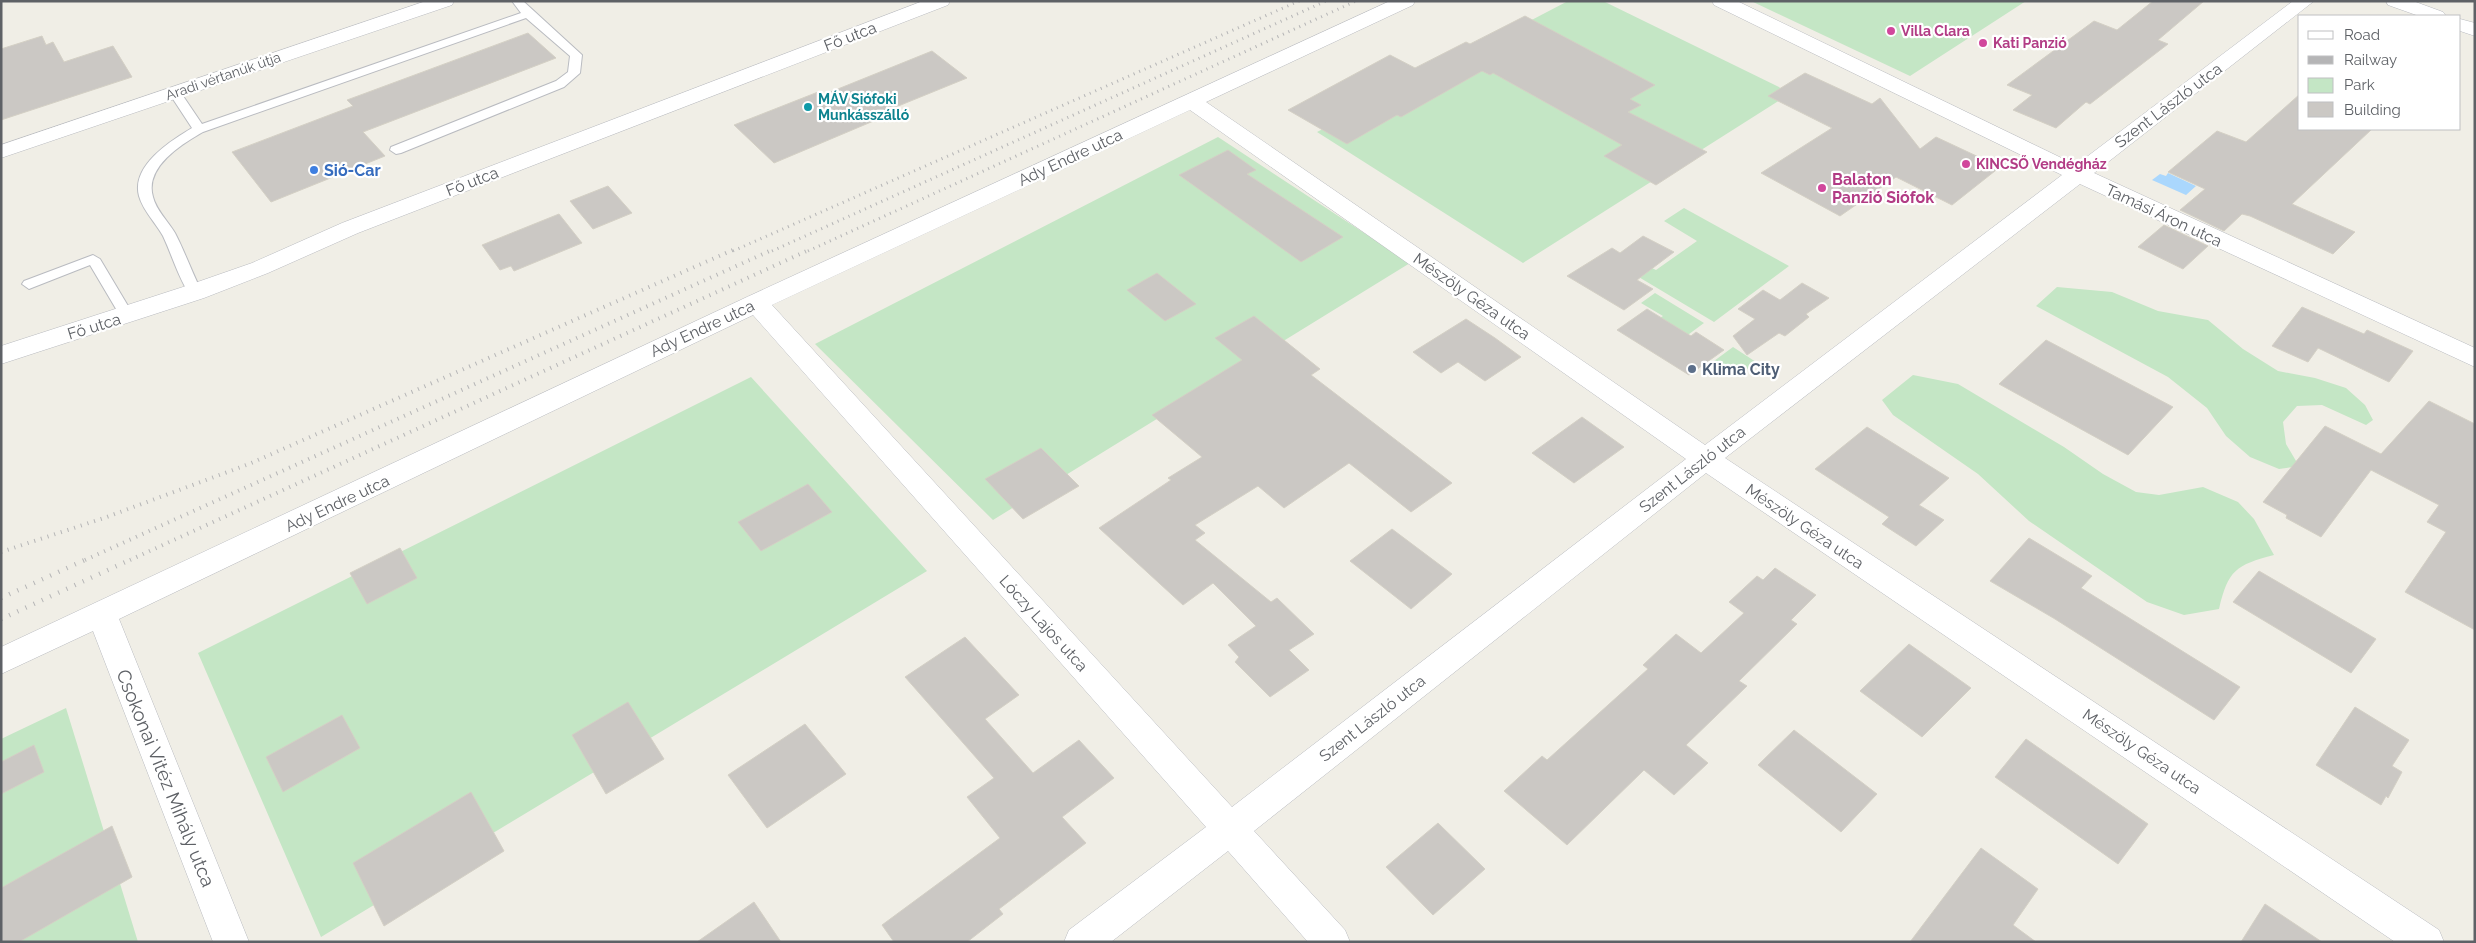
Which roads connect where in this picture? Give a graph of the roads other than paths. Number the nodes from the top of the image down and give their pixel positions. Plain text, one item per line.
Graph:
1 (445, 1) edge
2 (516, 1) edge
3 (941, 1) edge
4 (1406, 1) edge
5 (1721, 1) edge
6 (2305, 1) edge
7 (2395, 1) edge
8 (528, 14) junction
9 (2433, 15) edge
10 (2461, 25) edge
11 (2475, 30) edge
12 (174, 93) junction
13 (1191, 101) junction
14 (198, 129) junction
15 (396, 150) dead end
16 (1, 152) edge
17 (2076, 174) junction
18 (29, 284) dead end
19 (195, 292) junction
20 (756, 303) junction
21 (127, 316) junction
22 (1, 356) edge
23 (2475, 358) edge
24 (1705, 459) junction
25 (102, 614) junction
26 (1, 660) edge
27 (1230, 830) junction
28 (231, 942) edge
29 (1082, 942) edge
30 (1332, 942) edge
31 (2426, 942) edge

1 - 12 street, Aradi vértanúk útja
2 - 8 lane
3 - 19 street, Fő utca
4 - 13 street, Ady Endre utca
5 - 17 street, Tamási Áron utca
6 - 17 street, Szent László utca
7 - 9 street
8 - 14 lane
8 - 15 lane
10 - 11 street
12 - 14 lane
12 - 16 street, Aradi vértanúk útja
13 - 20 street, Ady Endre utca
13 - 24 street, Mészöly Géza utca
14 - 19 lane
17 - 23 street, Tamási Áron utca
17 - 24 street, Szent László utca
18 - 21 lane
19 - 21 street, Fő utca
20 - 25 street, Ady Endre utca
20 - 27 street, Lóczy Lajos utca
21 - 22 street, Fő utca
24 - 27 street, Szent László utca
24 - 31 street, Mészöly Géza utca
25 - 26 street, Ady Endre utca
25 - 28 street, Csokonai Vitéz Mihály utca
27 - 29 street, Szent László utca
27 - 30 street, Lóczy Lajos utca

